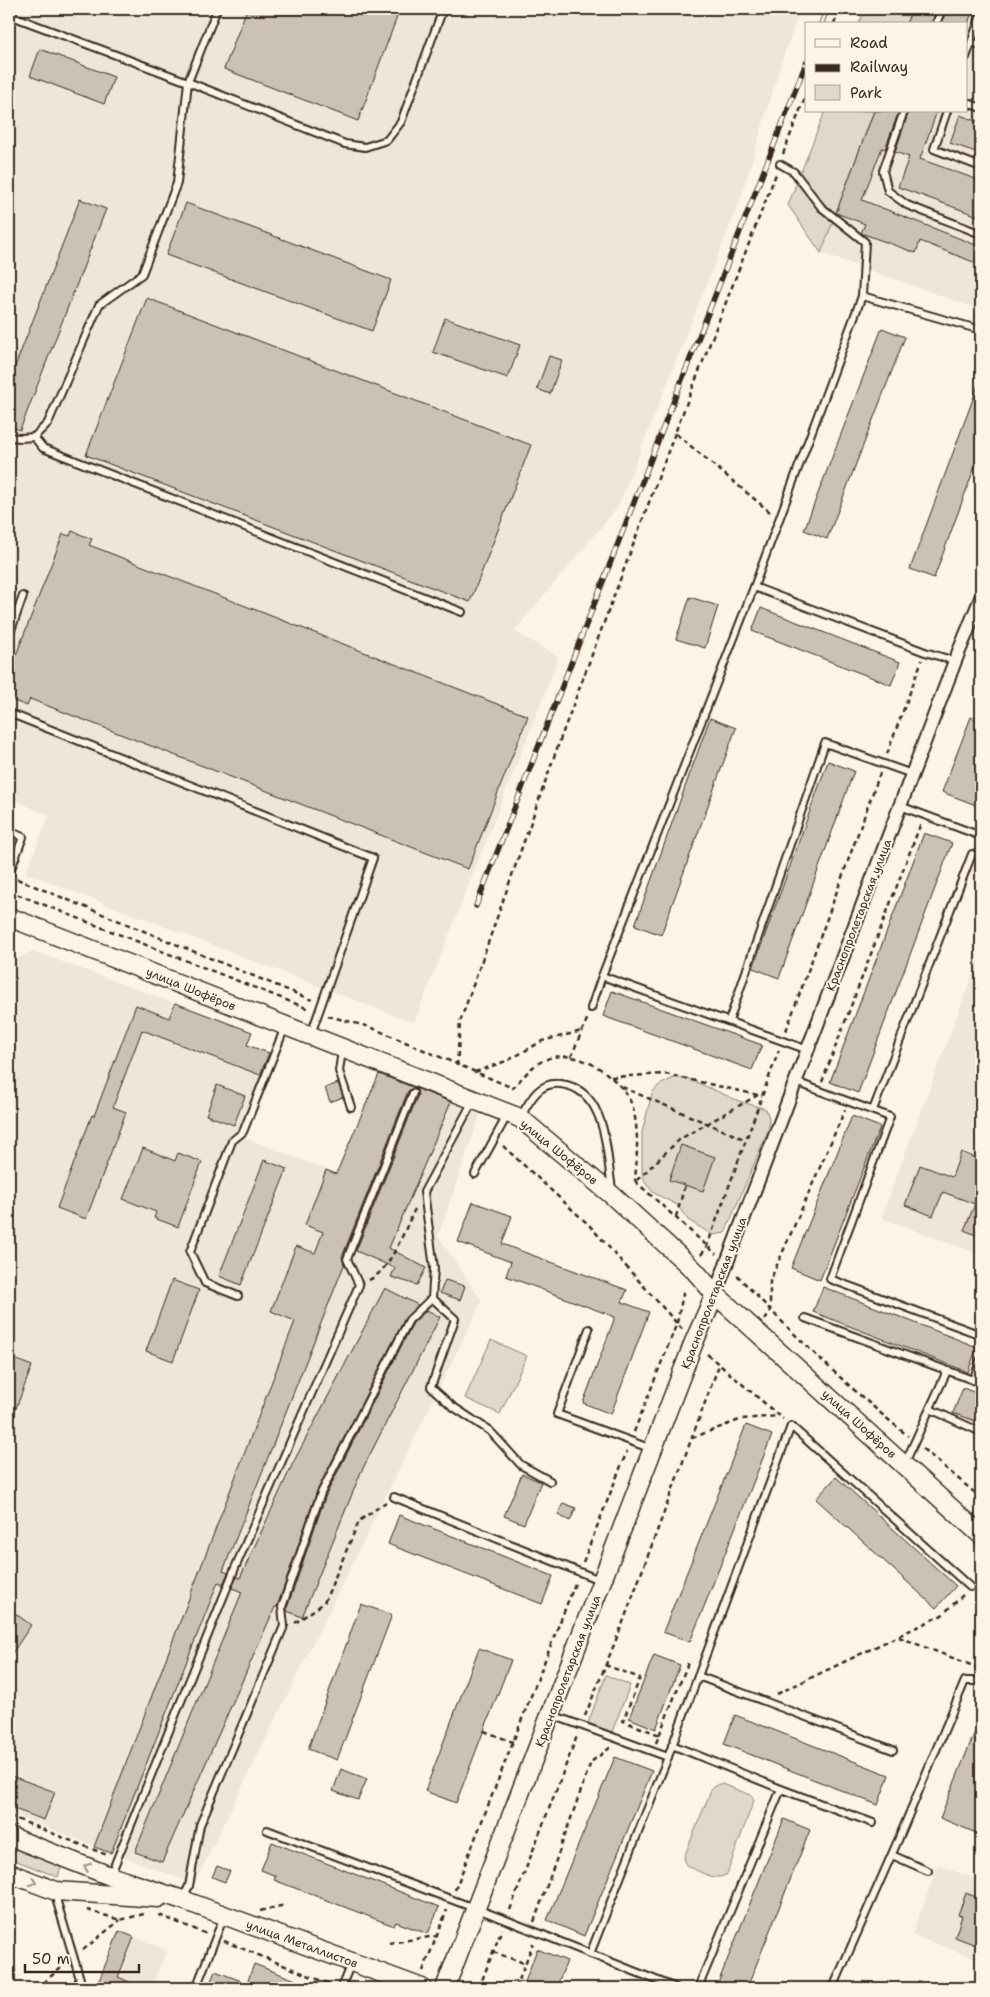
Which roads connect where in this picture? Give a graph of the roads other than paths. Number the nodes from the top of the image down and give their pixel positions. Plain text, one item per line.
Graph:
1 (217, 9) edge
2 (443, 9) edge
3 (942, 9) edge
4 (9, 15) edge
5 (981, 15) edge
6 (937, 22) edge
7 (972, 42) junction
8 (981, 46) edge
9 (968, 52) edge
10 (188, 82) junction
11 (968, 103) edge
12 (981, 108) edge
13 (904, 112) edge
14 (947, 112) edge
15 (780, 164) road end
16 (981, 167) edge
17 (981, 234) edge
18 (862, 296) junction
19 (981, 330) edge
20 (9, 437) edge
21 (34, 437) junction
22 (754, 587) junction
23 (23, 596) dead end
24 (981, 598) edge
25 (462, 612) dead end
26 (9, 636) edge
27 (955, 661) junction
28 (9, 713) edge
29 (912, 774) junction
30 (900, 806) junction
31 (9, 832) edge
32 (981, 836) edge
33 (972, 854) dead end
34 (9, 875) edge
35 (9, 917) edge
36 (602, 976) junction
37 (591, 1008) road end
38 (729, 1021) junction
39 (285, 1027) junction
40 (310, 1037) junction
41 (342, 1049) junction
42 (808, 1050) junction
43 (796, 1082) junction
44 (413, 1093) dead end
45 (473, 1100) junction
46 (352, 1107) dead end
47 (873, 1110) junction
48 (514, 1116) junction
49 (475, 1174) dead end
50 (613, 1196) junction
51 (716, 1294) junction
52 (238, 1296) dead end
53 (432, 1298) junction
54 (805, 1318) dead end
55 (589, 1330) dead end
56 (981, 1335) edge
57 (981, 1358) edge
58 (947, 1371) junction
59 (973, 1380) junction
60 (981, 1383) edge
61 (930, 1409) junction
62 (981, 1432) edge
63 (654, 1450) junction
64 (904, 1465) junction
65 (550, 1481) dead end
66 (394, 1497) road end
67 (981, 1536) edge
68 (603, 1581) junction
69 (970, 1587) road end
70 (698, 1676) junction
71 (981, 1681) edge
72 (551, 1715) junction
73 (672, 1745) junction
74 (893, 1750) dead end
75 (668, 1757) junction
76 (781, 1789) junction
77 (873, 1823) dead end
78 (267, 1830) dead end
79 (9, 1836) edge
80 (892, 1855) junction
81 (928, 1870) dead end
82 (9, 1872) edge
83 (110, 1876) junction
84 (56, 1891) junction
85 (183, 1900) junction
86 (476, 1909) junction
87 (225, 1915) junction
88 (590, 1954) junction
89 (351, 1962) junction
90 (422, 1980) edge
91 (75, 1988) edge
92 (196, 1988) edge
93 (341, 1988) edge
94 (445, 1988) edge
95 (676, 1988) edge
96 (698, 1988) edge
97 (833, 1988) edge

1 - 10 lane
2 - 10 lane
3 - 6 lane
4 - 10 lane
5 - 7 lane
7 - 8 lane
7 - 9 lane
10 - 21 lane
11 - 12 lane
13 - 17 lane
14 - 16 lane
15 - 18 lane
18 - 19 lane
18 - 22 lane
20 - 21 lane
21 - 25 lane
22 - 27 lane
22 - 36 lane
23 - 26 lane
24 - 27 street, Краснопролетарская улица
27 - 29 street, Краснопролетарская улица
28 - 40 lane
29 - 30 street, Краснопролетарская улица
29 - 38 lane
30 - 32 lane
30 - 42 street, Краснопролетарская улица
31 - 34 lane
33 - 47 lane
35 - 39 street, улица Шофёров
36 - 37 lane
36 - 38 lane
38 - 42 lane
39 - 40 street, улица Шофёров
39 - 52 lane
40 - 41 street, улица Шофёров
41 - 45 street, улица Шофёров
41 - 46 lane
42 - 43 street, Краснопролетарская улица
43 - 47 lane
43 - 51 street, Краснопролетарская улица
44 - 83 lane
45 - 48 street, улица Шофёров
45 - 53 lane
47 - 56 lane
48 - 49 lane
48 - 50 street, улица Шофёров
48 - 50 lane
50 - 51 street, улица Шофёров
51 - 63 street, Краснопролетарская улица
51 - 64 street, улица Шофёров
53 - 65 lane
53 - 85 lane
54 - 58 lane
55 - 63 lane
57 - 59 lane
58 - 59 lane
58 - 61 lane
59 - 60 lane
61 - 62 lane
61 - 64 lane
63 - 68 street, Краснопролетарская улица
64 - 67 street, улица Шофёров
66 - 68 lane
68 - 72 street, Краснопролетарская улица
69 - 70 lane
70 - 73 lane
70 - 74 lane
71 - 80 lane
72 - 75 lane
72 - 86 street, Краснопролетарская улица
73 - 75 lane
73 - 76 lane
75 - 88 lane
76 - 77 lane
76 - 96 lane
78 - 86 lane
83 -> 79 street, улица Металлистов
80 - 81 lane
80 - 97 lane
82 -> 84 street, улица Металлистов
83 - 85 street, улица Металлистов
84 - 85 street, улица Металлистов
84 - 91 lane
85 - 87 street, улица Металлистов
86 - 88 lane
86 - 94 street, Краснопролетарская улица
87 - 89 street, улица Металлистов
87 - 92 lane
88 - 95 lane
89 - 90 street, улица Металлистов
89 - 93 lane

